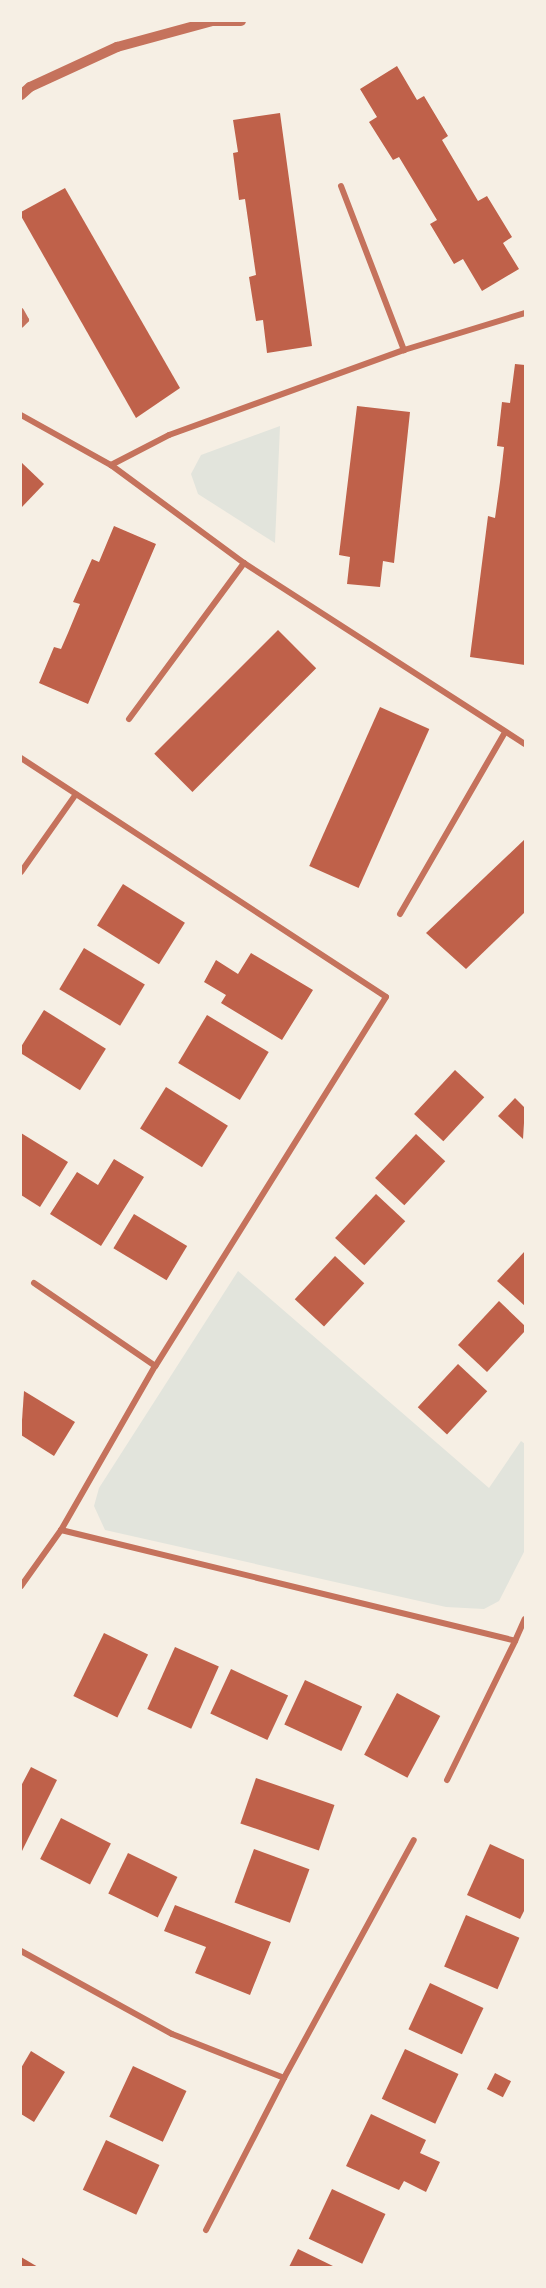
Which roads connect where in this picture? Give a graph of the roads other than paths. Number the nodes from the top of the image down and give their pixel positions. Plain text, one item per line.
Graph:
1 (241, 21) edge
2 (21, 95) edge
3 (341, 186) dead end
4 (21, 311) edge
5 (525, 313) edge
6 (21, 325) edge
7 (404, 350) junction
8 (21, 415) edge
9 (111, 465) junction
10 (244, 563) junction
11 (129, 719) dead end
12 (505, 732) junction
13 (525, 744) edge
14 (21, 758) edge
15 (76, 794) junction
16 (21, 872) edge
17 (400, 914) dead end
18 (34, 1283) dead end
19 (155, 1366) junction
20 (61, 1530) junction
21 (21, 1586) edge
22 (525, 1619) edge
23 (514, 1641) junction
24 (447, 1780) dead end
25 (414, 1840) dead end
26 (21, 1951) edge
27 (284, 2078) junction
28 (206, 2230) dead end

1 - 2 street
3 - 7 street
4 - 6 street
5 - 7 street
7 - 9 street
8 - 9 street
9 - 10 street
10 - 11 street
10 - 12 street
12 - 13 street
12 - 17 street
14 - 15 street
15 - 16 street
15 - 19 street
18 - 19 street
19 - 20 street
20 - 21 street
20 - 23 street
22 - 23 street
23 - 24 street
25 - 27 street
26 - 27 street
27 - 28 street

